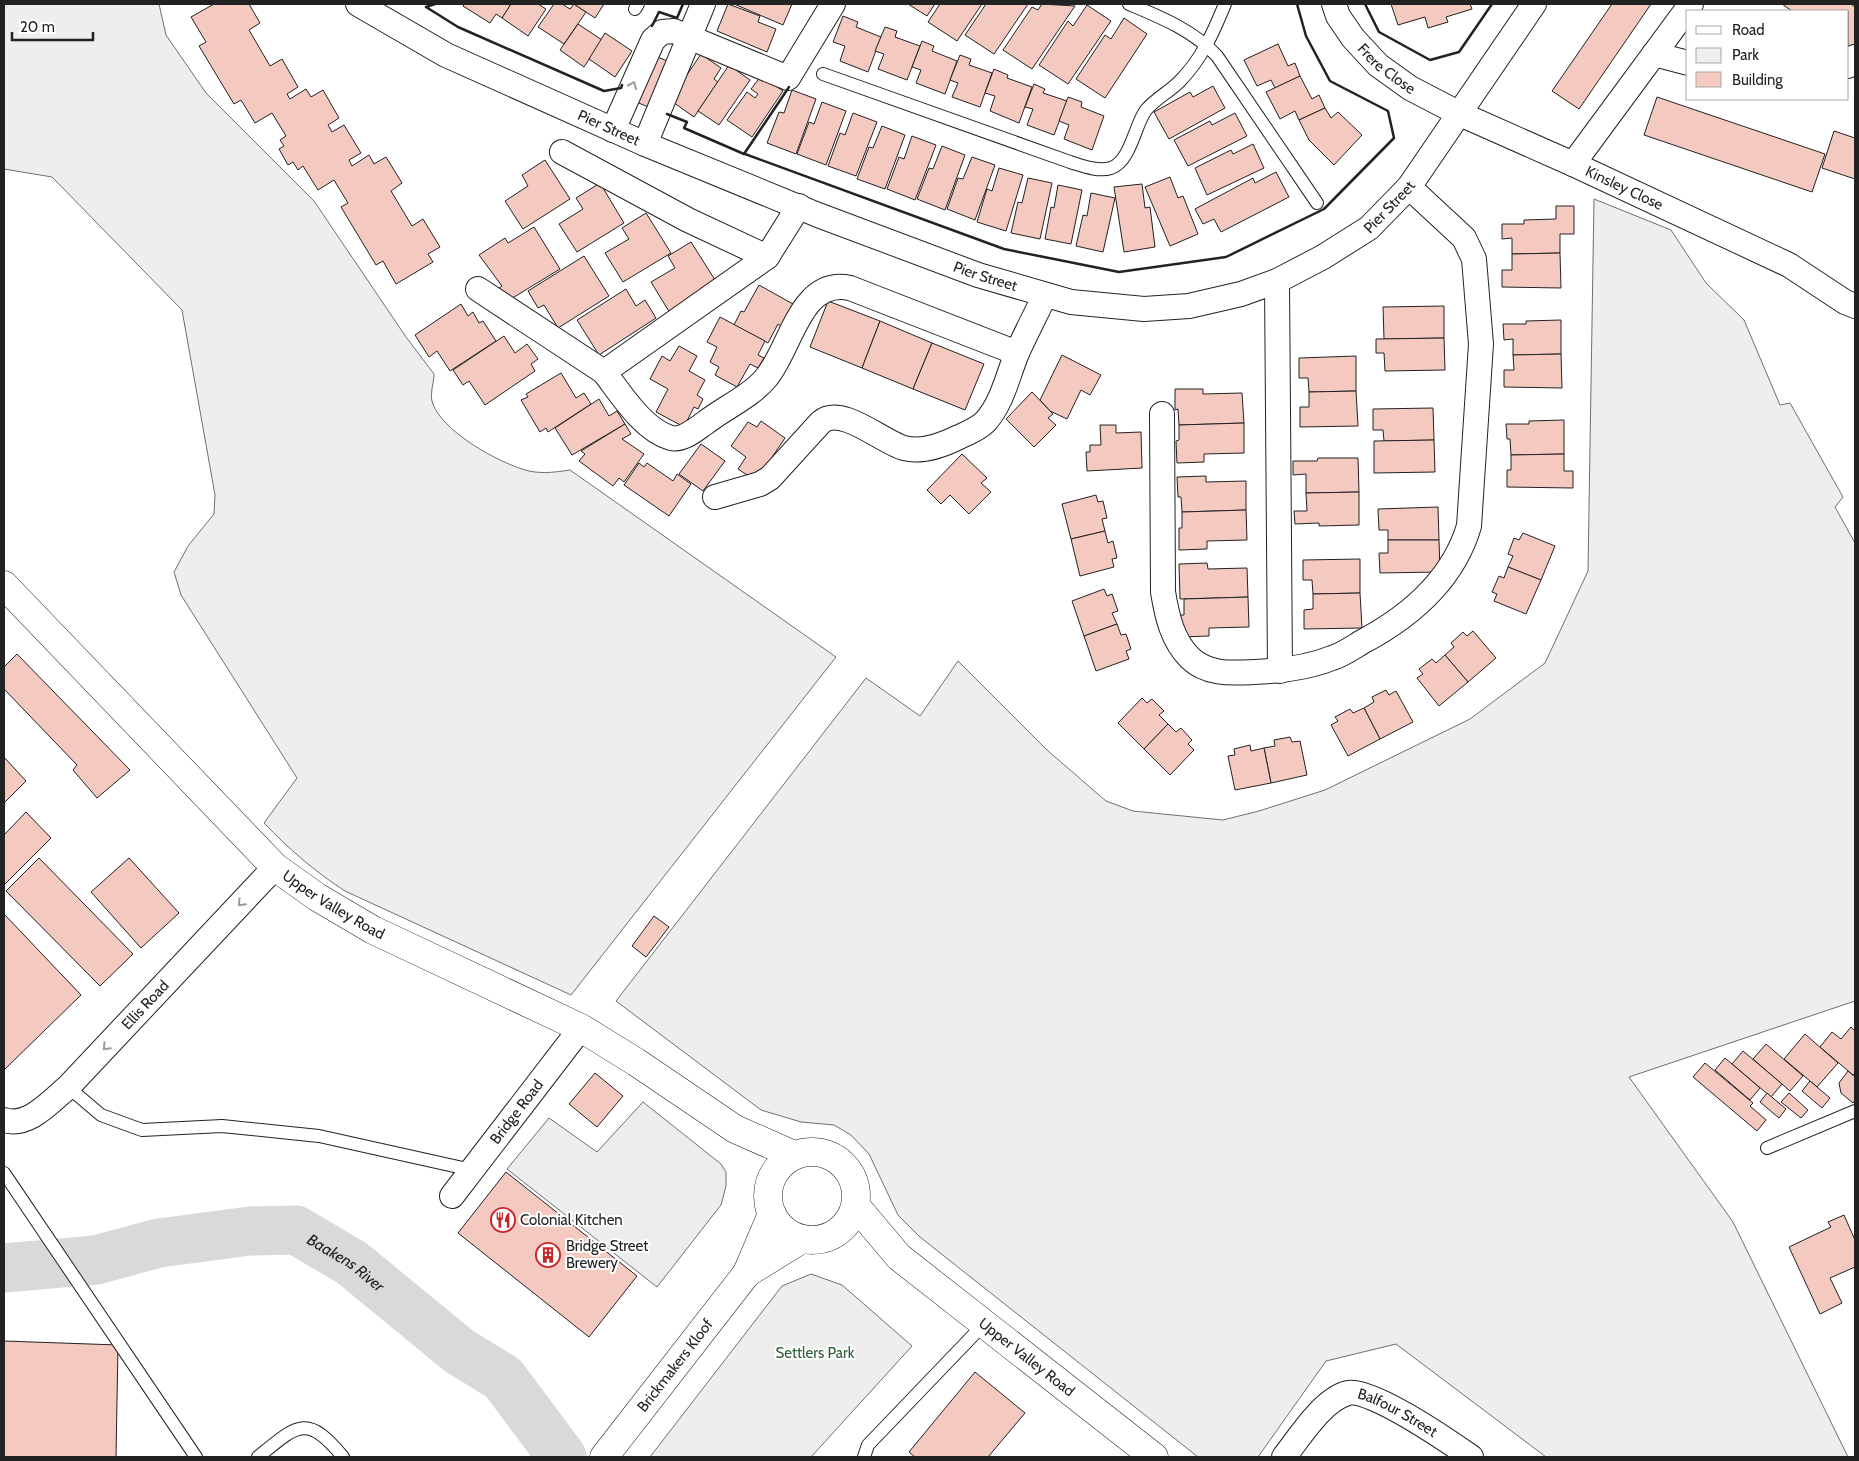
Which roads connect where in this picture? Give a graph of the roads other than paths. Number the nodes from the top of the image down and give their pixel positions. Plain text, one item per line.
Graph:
1 (358, 4) edge
2 (703, 4) edge
3 (833, 4) edge
4 (1129, 4) edge
5 (1224, 4) edge
6 (1334, 4) edge
7 (1534, 4) edge
8 (1158, 9) edge
9 (1686, 11) edge
10 (690, 38) junction
11 (1207, 45) junction
12 (1654, 54) junction
13 (1686, 62) edge
14 (822, 74) dead end
15 (1458, 113) junction
16 (614, 130) junction
17 (645, 144) junction
18 (562, 152) dead end
19 (1573, 164) junction
20 (1409, 187) junction
21 (1317, 203) dead end
22 (799, 206) junction
23 (767, 257) junction
24 (1277, 280) junction
25 (478, 289) dead end
26 (1045, 295) junction
27 (1855, 306) edge
28 (1017, 353) junction
29 (604, 372) junction
30 (1162, 414) dead end
31 (715, 497) dead end
32 (4, 585) edge
33 (1280, 671) junction
34 (275, 867) junction
35 (581, 1028) junction
36 (68, 1087) junction
37 (1855, 1111) edge
38 (4, 1120) edge
39 (735, 1129) junction
40 (1767, 1148) dead end
41 (794, 1155) junction
42 (472, 1170) junction
43 (4, 1173) edge
44 (771, 1180) junction
45 (452, 1196) dead end
46 (856, 1206) junction
47 (772, 1214) junction
48 (840, 1231) junction
49 (802, 1239) junction
50 (899, 1257) junction
51 (747, 1273) junction
52 (984, 1324) junction
53 (196, 1457) edge
54 (258, 1457) edge
55 (343, 1457) edge
56 (604, 1457) edge
57 (864, 1457) edge
58 (1154, 1457) edge
59 (1284, 1457) edge
60 (1471, 1457) edge

1 - 16 street, Pier Street
2 - 10 street
3 - 10 street
4 - 8 lane
5 - 11 lane
6 - 15 street, Frere Close
7 - 15 street, Pier Street
8 - 11 lane
9 - 12 street
16 -> 10 street
10 - 17 street
11 - 14 lane
11 - 21 lane
12 - 13 street
12 - 19 street
15 - 19 street, Kinsley Close
15 - 20 street, Pier Street
16 - 17 street, Pier Street
17 - 22 street, Pier Street
18 - 23 street
19 - 27 street, Kinsley Close
20 - 24 street, Pier Street
20 - 33 street
22 - 23 street
22 - 26 street, Pier Street
23 - 29 street
24 - 26 street, Pier Street
24 - 33 street
25 - 29 street
26 - 28 street
28 - 29 street
28 - 31 street
30 - 33 street
32 - 34 street, Upper Valley Road
34 - 35 street, Upper Valley Road
34 -> 36 street, Ellis Road
35 - 39 street, Upper Valley Road
35 - 42 street, Bridge Road
36 - 38 street, Ellis Road
36 - 42 lane
37 - 40 lane
39 - 41 street, Upper Valley Road
39 - 44 street, Upper Valley Road
41 - 44 street
41 - 46 street
42 - 45 street, Bridge Road
43 - 53 lane
44 - 47 street
46 - 48 street
46 - 50 street, Upper Valley Road
47 - 49 street
47 - 51 street, Brickmakers Kloof
48 - 49 street
48 - 50 street, Upper Valley Road
49 - 51 street, Brickmakers Kloof
50 - 52 street, Upper Valley Road
51 - 56 street, Brickmakers Kloof
52 - 57 lane
52 - 58 street, Upper Valley Road
54 - 55 lane
59 - 60 street, Balfour Street

